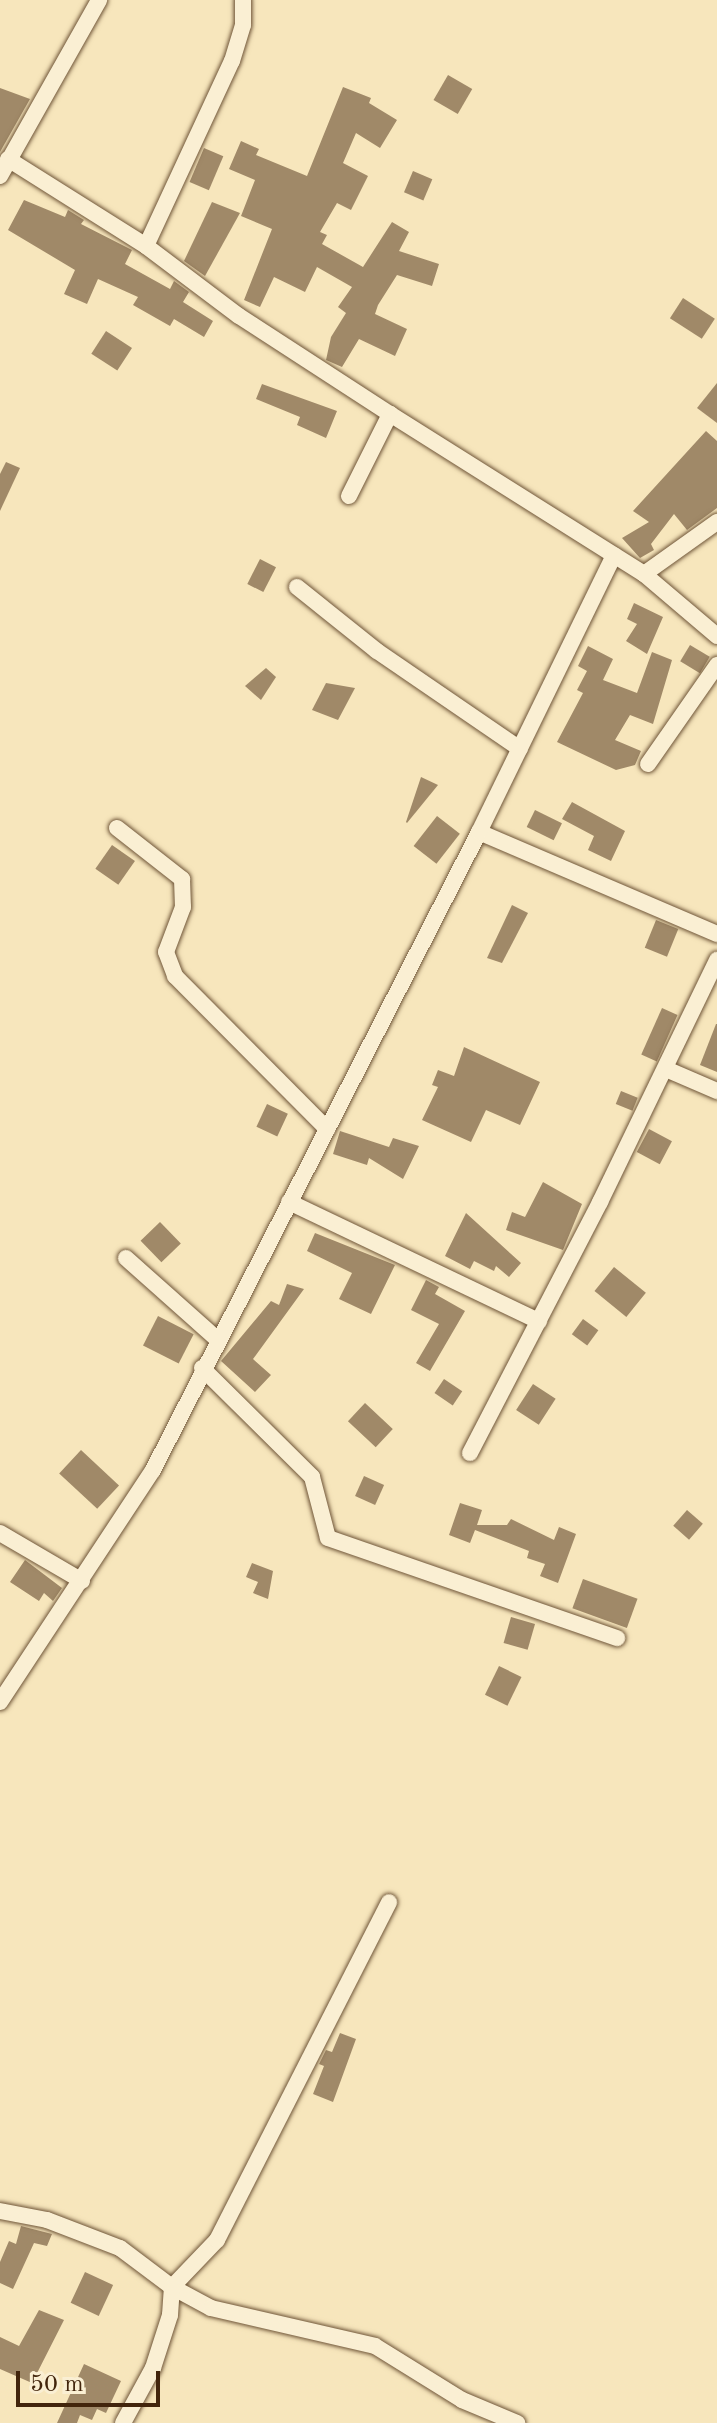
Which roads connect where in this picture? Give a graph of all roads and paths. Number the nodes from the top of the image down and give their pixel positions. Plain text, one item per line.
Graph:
1 (99, 0) edge
2 (243, 0) edge
3 (8, 159) junction
4 (0, 176) edge
5 (146, 246) junction
6 (390, 414) junction
7 (349, 496) dead end
8 (717, 522) edge
9 (614, 555) junction
10 (644, 574) junction
11 (297, 587) dead end
12 (717, 636) edge
13 (717, 665) edge
14 (520, 749) junction
15 (648, 764) dead end
16 (117, 828) dead end
17 (479, 832) junction
18 (717, 934) edge
19 (717, 960) edge
20 (666, 1069) junction
21 (717, 1091) edge
22 (327, 1129) junction
23 (289, 1202) junction
24 (126, 1258) dead end
25 (539, 1321) junction
26 (217, 1339) junction
27 (202, 1368) junction
28 (470, 1453) dead end
29 (0, 1533) edge
30 (82, 1581) junction
31 (617, 1638) dead end
32 (0, 1702) edge
33 (389, 1902) dead end
34 (0, 2211) edge
35 (172, 2287) junction
36 (123, 2423) edge
37 (517, 2423) edge

1 - 3 street
2 - 5 street
3 - 4 street
3 - 5 street
5 - 6 street
6 - 7 street
6 - 9 street
8 - 10 street
9 - 10 street
9 - 14 street
10 - 12 street
11 - 14 street
13 - 15 street
14 - 17 street
16 - 22 street
17 - 18 street
17 - 22 street
19 - 20 street
20 - 21 street
20 - 25 street
22 - 23 street
23 - 25 street
23 - 26 street
24 - 26 street
25 - 28 street
26 - 27 street
27 - 30 street
27 - 31 street
29 - 30 street
30 - 32 street
33 - 35 street
34 - 35 street
35 - 36 street
35 - 37 street

